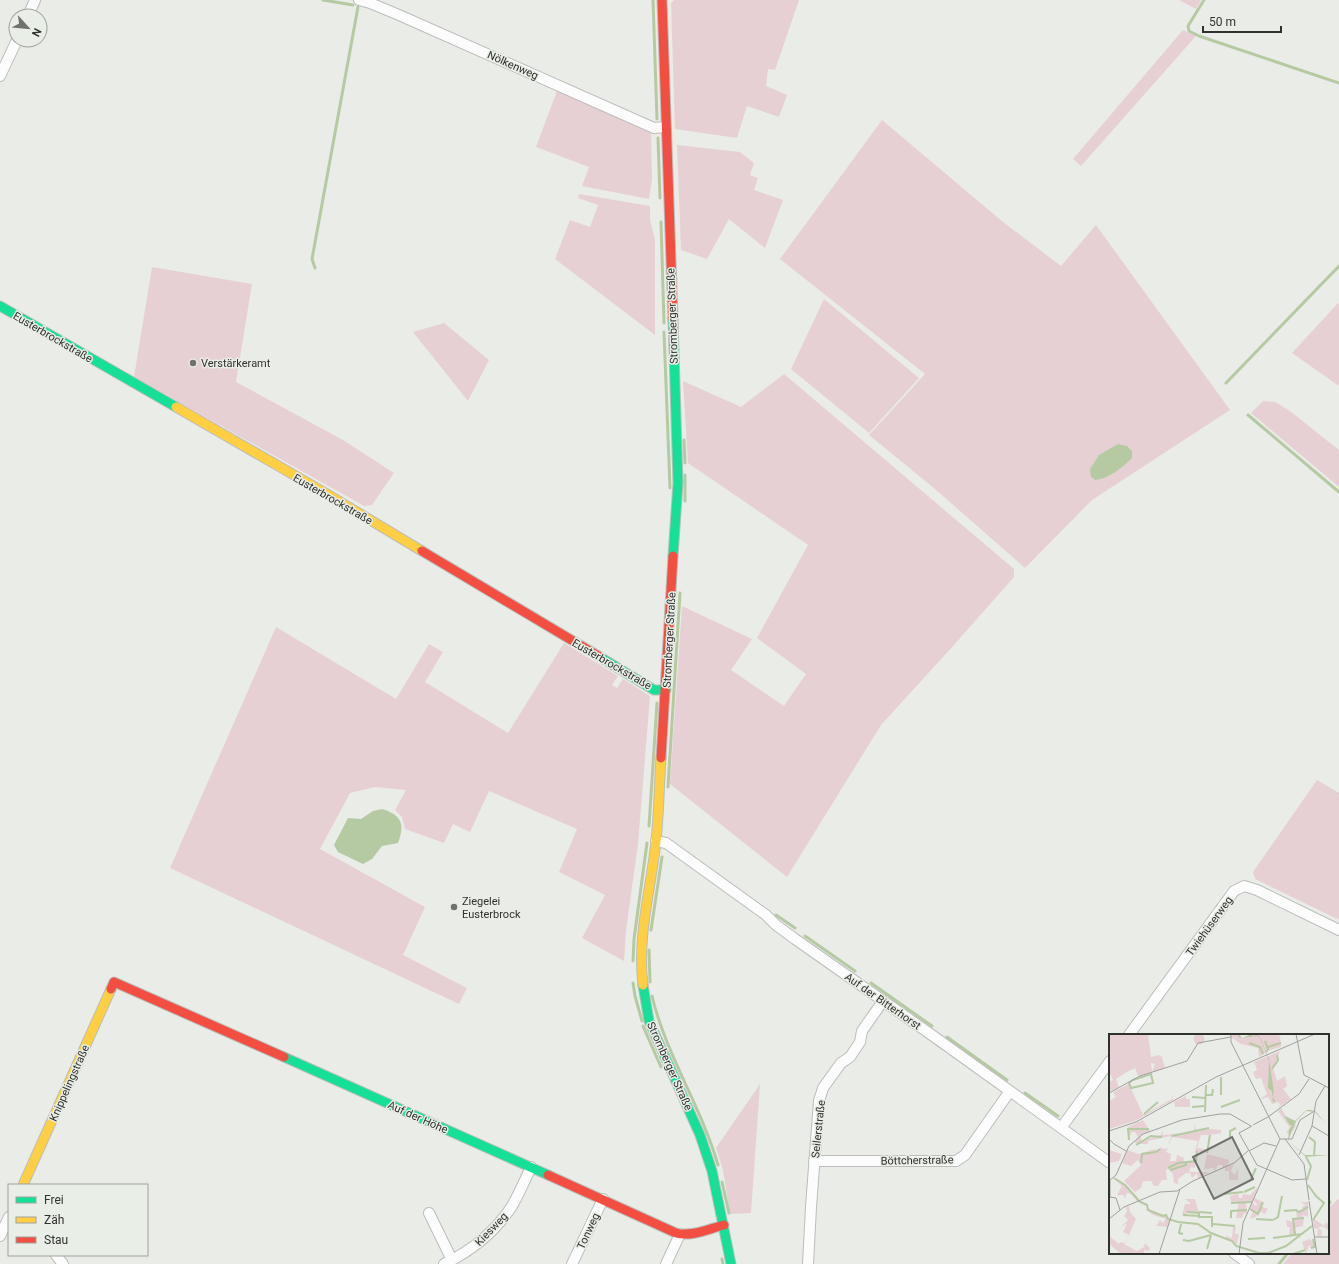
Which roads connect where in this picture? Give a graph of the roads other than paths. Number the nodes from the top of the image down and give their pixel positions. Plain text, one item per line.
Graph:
1 (359, 0) edge
2 (662, 0) edge
3 (13, 48) edge
4 (0, 76) edge
5 (666, 127) junction
6 (0, 306) edge
7 (666, 690) junction
8 (656, 840) junction
9 (1339, 930) edge
10 (114, 982) joint
11 (884, 1001) junction
12 (1130, 1034) edge
13 (1109, 1062) edge
14 (1010, 1091) junction
15 (1061, 1128) junction
16 (814, 1161) junction
17 (1109, 1162) edge
18 (531, 1167) junction
19 (23, 1184) edge
20 (603, 1199) junction
21 (428, 1213) dead end
22 (8, 1219) edge
23 (724, 1225) junction
24 (680, 1234) junction
25 (0, 1236) edge
26 (1235, 1254) edge
27 (57, 1256) edge
28 (448, 1262) edge
29 (63, 1264) edge
30 (572, 1264) edge
31 (666, 1264) edge
32 (730, 1264) edge
33 (808, 1264) edge
34 (1249, 1264) edge

1 - 5 street, Nölkenweg
2 - 5 street, Stromberger Straße
3 - 4 street
5 - 7 street, Stromberger Straße
6 - 7 street, Eusterbrockstraße
7 - 8 street, Stromberger Straße
8 - 11 street, Auf der Bitterhorst
8 - 23 street, Stromberger Straße
9 - 12 street, Twiehüserweg
10 - 18 street, Auf der Höhe
10 - 19 street, Knippelingstraße
11 - 14 street, Auf der Bitterhorst
11 - 16 street, Seilerstraße
13 - 15 street
14 - 15 street, Auf der Bitterhorst
14 - 16 street, Böttcherstraße
15 - 17 street, Auf der Bitterhorst
16 - 33 street, Seilerstraße
18 - 20 street, Auf der Höhe
18 - 28 street, Kiesweg
20 - 24 street, Auf der Höhe
20 - 30 street, Tonweg
21 - 28 street, Kiesweg
22 - 25 street
23 - 24 street
23 - 32 street, Stromberger Straße
24 - 31 street
26 - 34 street
27 - 29 street

